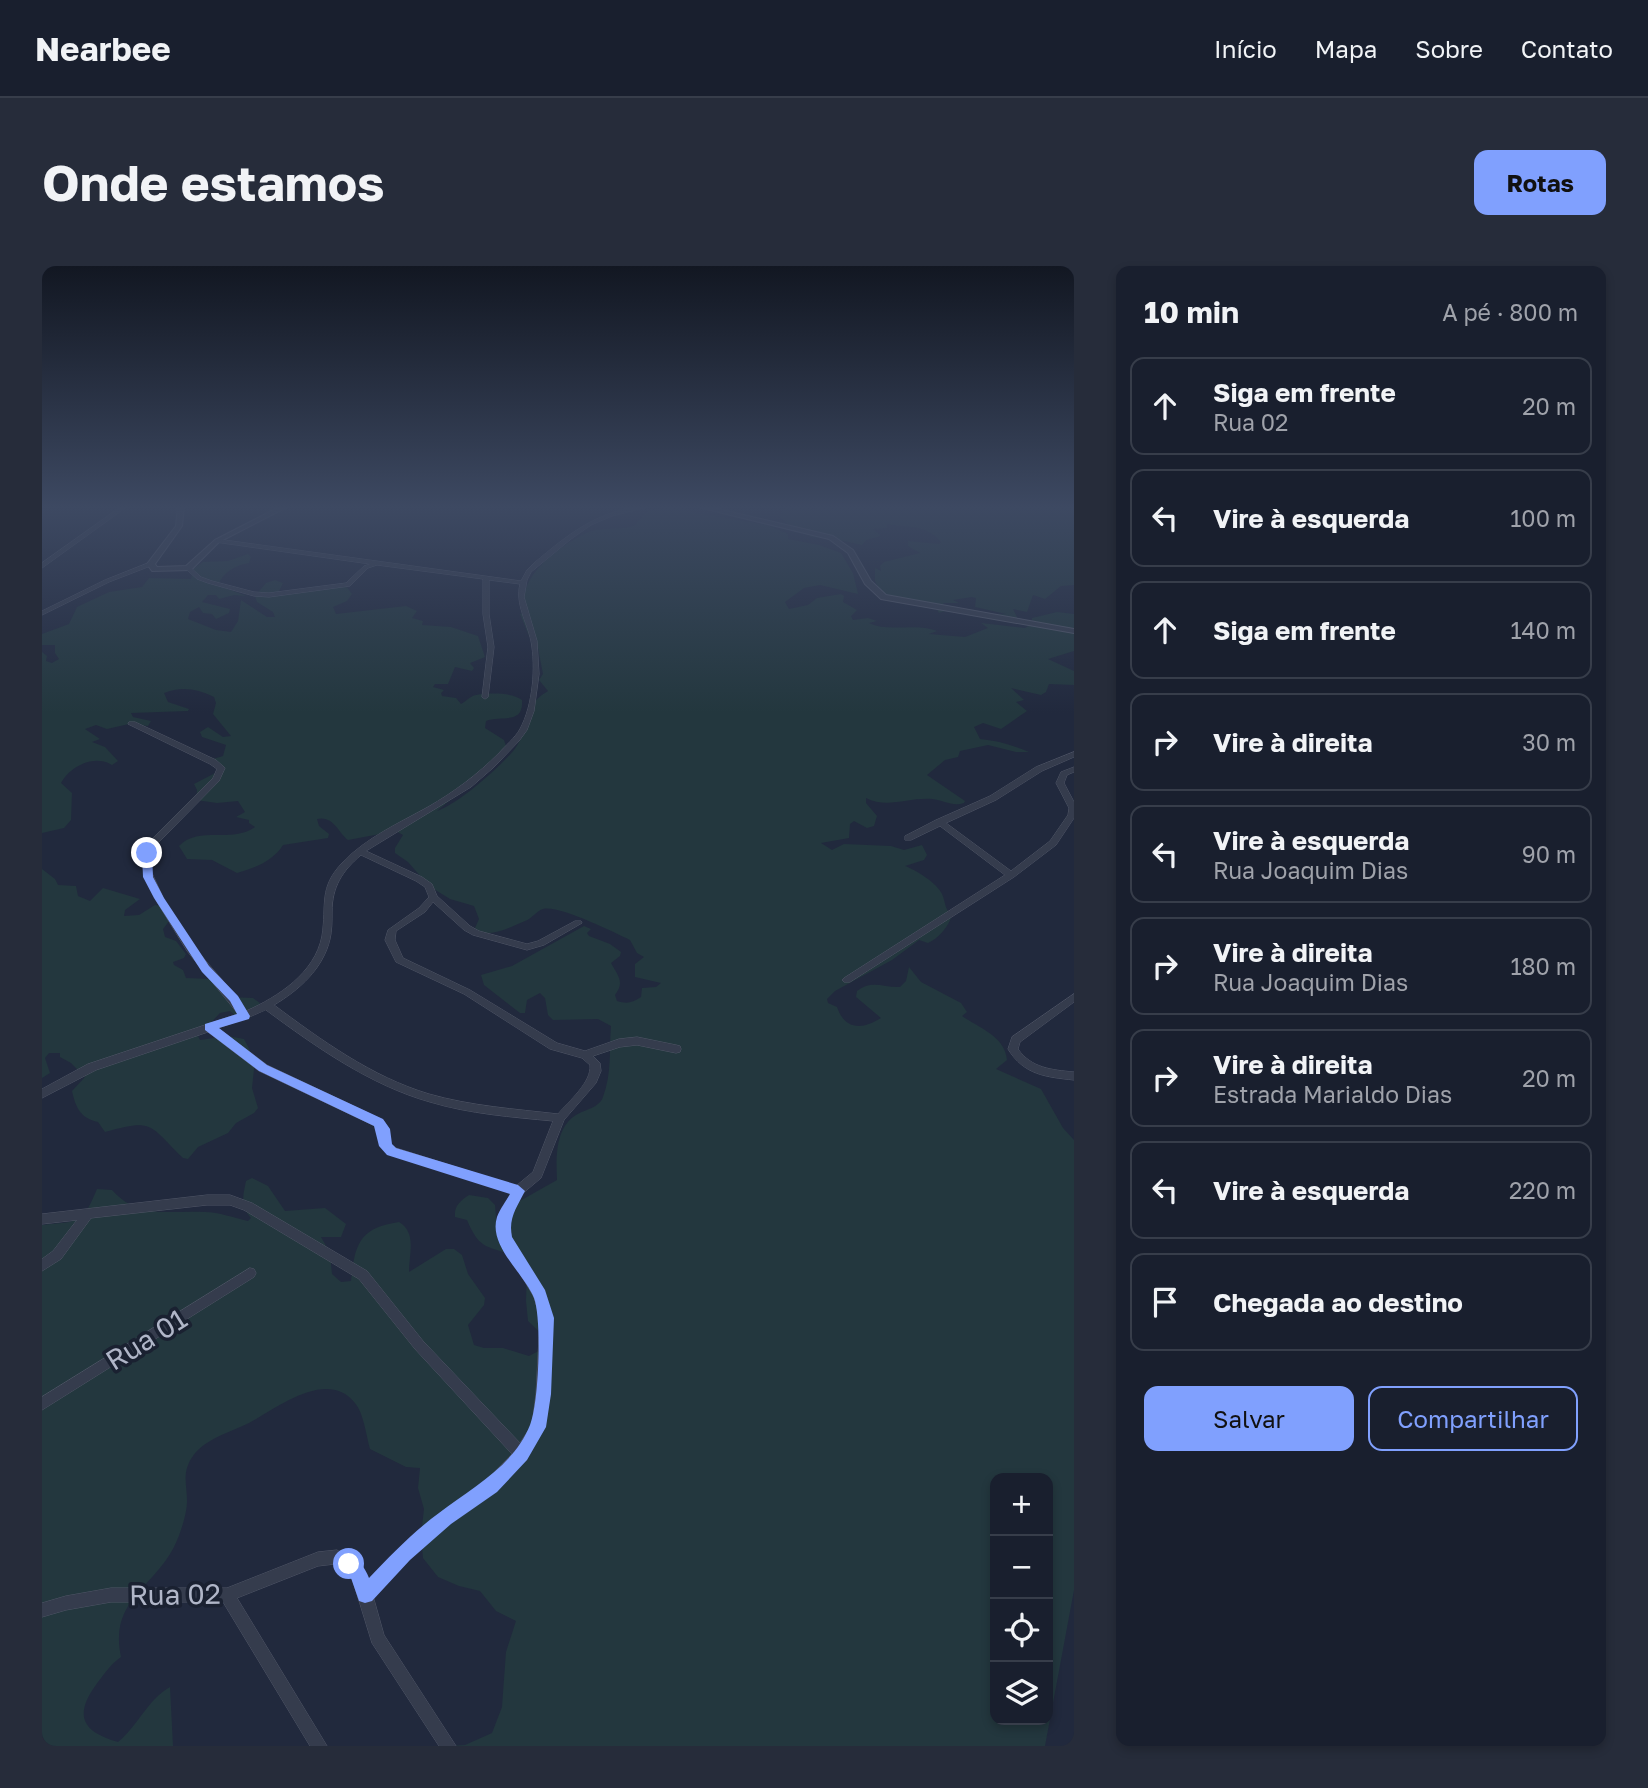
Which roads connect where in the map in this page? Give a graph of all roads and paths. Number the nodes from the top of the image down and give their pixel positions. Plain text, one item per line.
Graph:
1 (122, 575) edge
2 (196, 575) edge
3 (358, 575) edge
4 (465, 575) edge
5 (527, 575) edge
6 (864, 575) edge
7 (486, 578) junction
8 (523, 583) junction
9 (42, 613) edge
10 (1074, 631) edge
11 (485, 697) dead end
12 (132, 724) dead end
13 (1074, 754) edge
14 (1074, 769) edge
15 (939, 822) junction
16 (908, 838) dead end
17 (361, 852) junction
18 (1011, 875) junction
19 (433, 897) junction
20 (578, 923) dead end
21 (847, 980) dead end
22 (1074, 997) edge
23 (268, 1006) junction
24 (244, 1016) junction
25 (209, 1027) junction
26 (676, 1049) dead end
27 (585, 1055) junction
28 (1074, 1076) edge
29 (42, 1094) edge
30 (560, 1118) junction
31 (518, 1191) junction
32 (87, 1215) junction
33 (42, 1219) edge
34 (42, 1266) edge
35 (250, 1273) dead end
36 (42, 1404) edge
37 (521, 1454) junction
38 (365, 1594) junction
39 (227, 1595) junction
40 (42, 1610) edge
41 (319, 1746) edge
42 (448, 1746) edge

1 - 9 street
2 - 3 street
4 - 7 street
5 - 8 street
6 - 10 street
7 - 8 street
7 - 11 street
8 - 17 street
12 - 24 street
13 - 15 street
14 - 18 street
15 - 16 street
15 - 18 street
17 - 19 street
17 - 23 street
18 - 21 street
19 - 20 street
19 - 27 street
22 - 28 street
23 - 24 street
23 - 30 street
24 - 25 street
25 - 29 street
25 - 31 street
26 - 27 street
27 - 30 street
30 - 31 street
31 - 37 street
32 - 33 street
32 - 34 street
32 - 37 street
35 - 36 street, Rua 01
37 - 38 street
38 - 39 street, Rua 02
38 - 42 street
39 - 40 street, Rua 02
39 - 41 street

